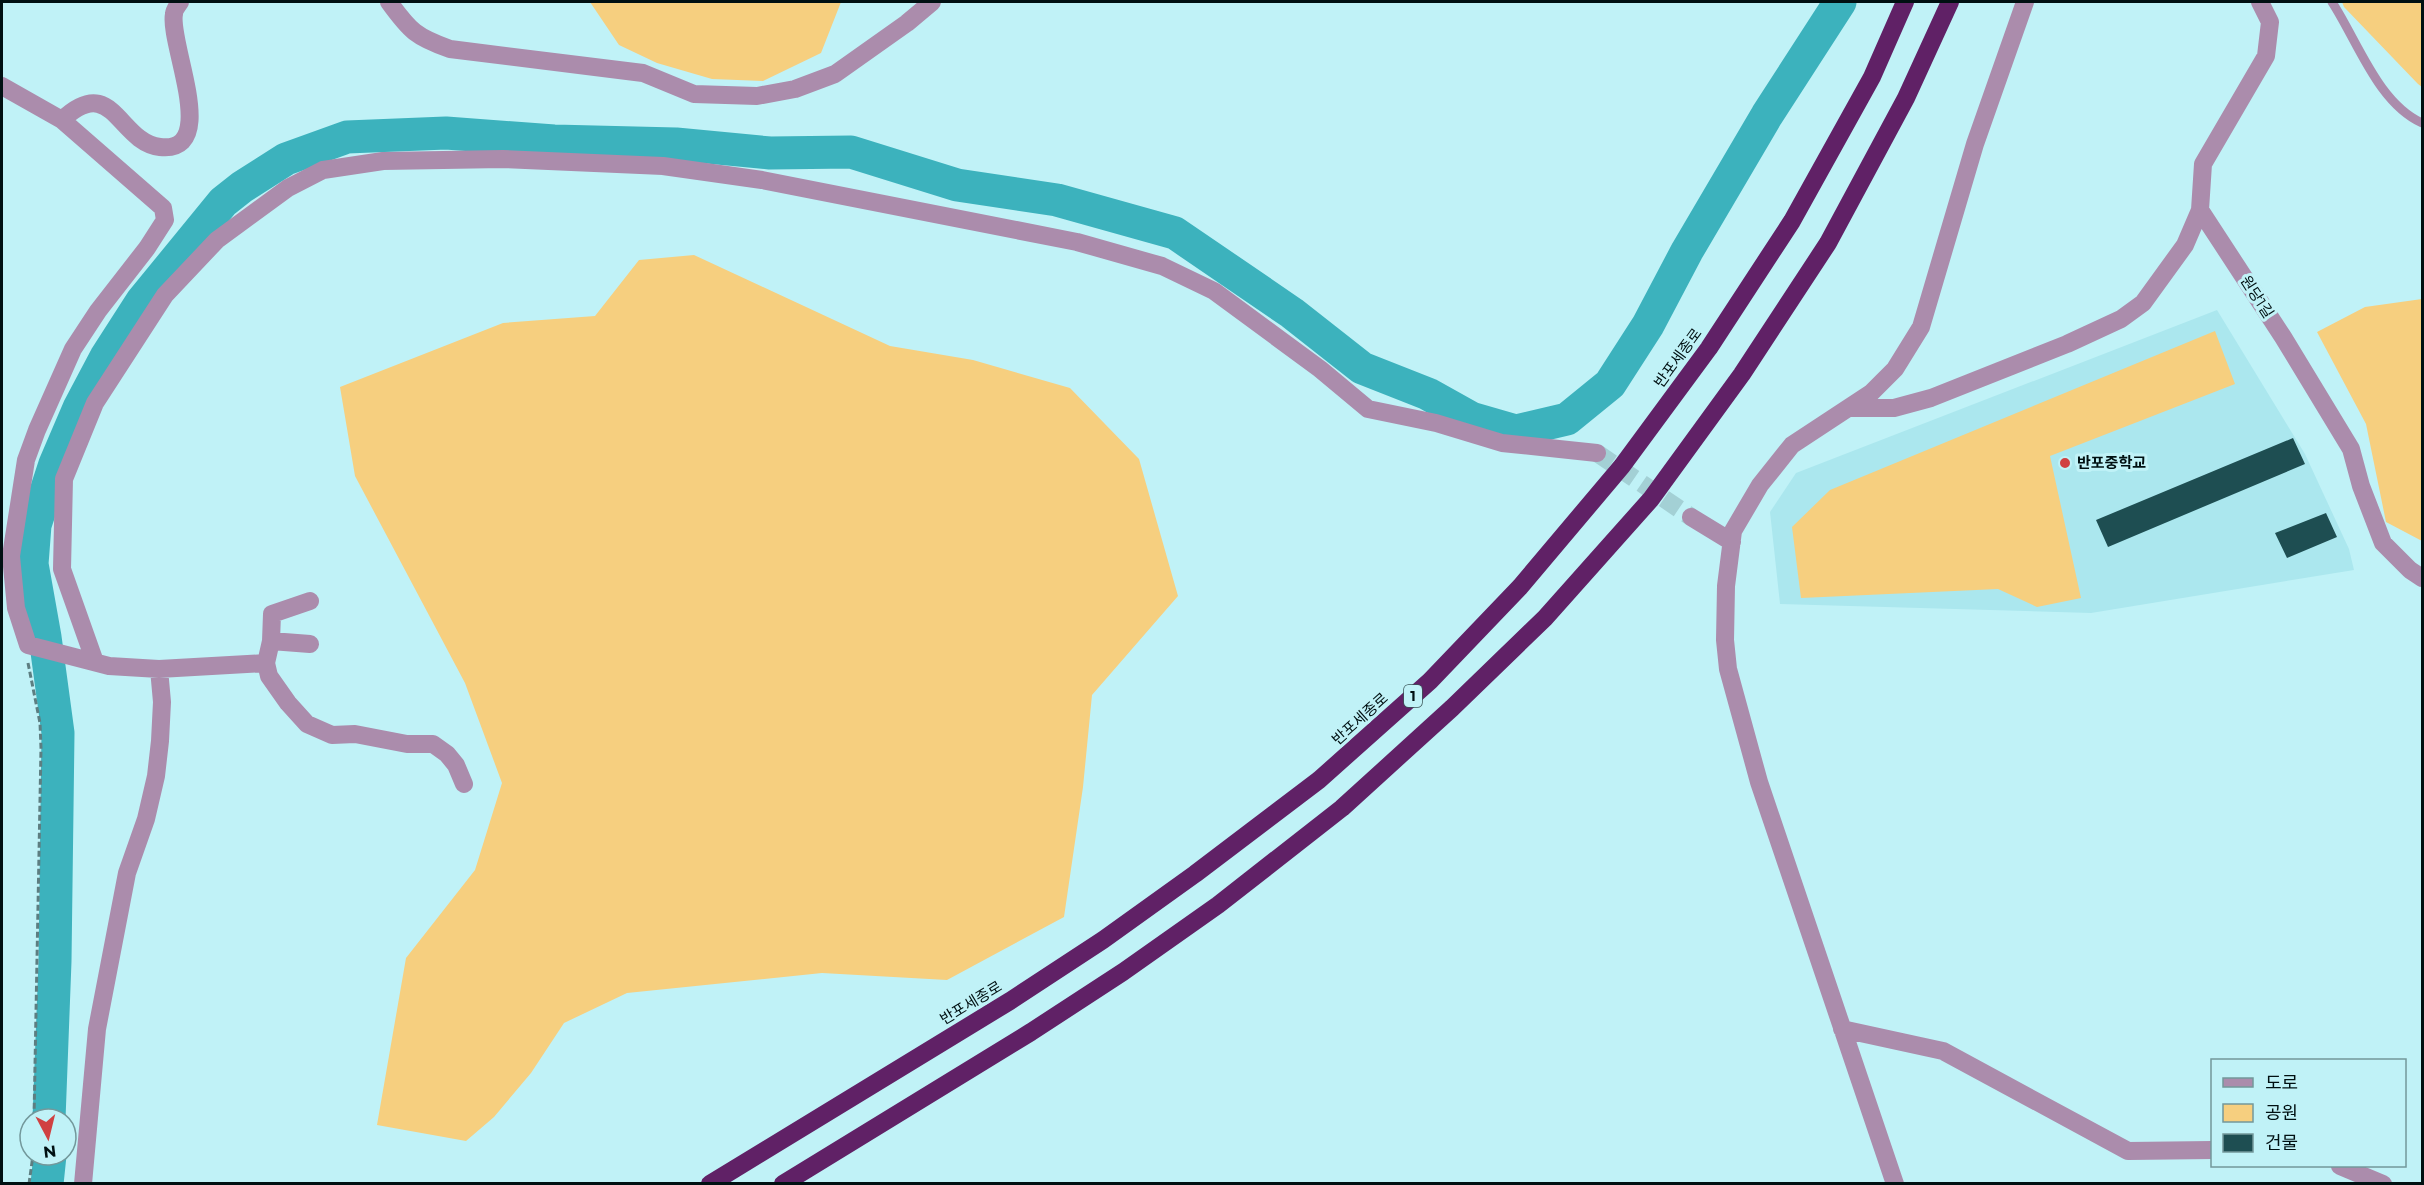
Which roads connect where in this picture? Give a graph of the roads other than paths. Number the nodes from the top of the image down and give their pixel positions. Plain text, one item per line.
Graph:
1 (180, 2) edge
2 (389, 2) edge
3 (932, 2) edge
4 (1905, 2) edge
5 (1950, 2) edge
6 (2025, 2) edge
7 (2260, 2) edge
8 (2332, 2) edge
9 (2, 86) edge
10 (62, 120) junction
11 (2422, 123) edge
12 (2200, 210) junction
13 (1846, 408) junction
14 (1597, 453) tunnel mouth
15 (1691, 517) tunnel mouth
16 (1732, 542) junction
17 (2422, 578) edge
18 (310, 601) dead end
19 (9, 613) edge
20 (271, 641) junction
21 (310, 644) dead end
22 (87, 661) junction
23 (266, 663) junction
24 (159, 669) junction
25 (464, 784) dead end
26 (1842, 1029) junction
27 (2211, 1150) edge
28 (2342, 1167) edge
29 (83, 1184) edge
30 (710, 1184) edge
31 (783, 1184) edge
32 (1894, 1184) edge
33 (2383, 1184) edge

1 - 10 street
2 - 3 street
4 - 30 highway, 반포세종로 / 1
5 - 31 highway, 1
6 - 13 street
7 - 12 street
8 - 11 lane
9 - 10 street
10 - 19 street
12 - 13 street
12 - 17 street, 원당1길
13 - 16 street
14 - 22 street
15 - 16 street
16 - 26 street
18 - 20 street
19 - 22 street
20 - 21 street
20 - 23 street
22 - 24 street
23 - 24 street
23 - 25 street
24 - 29 street
26 - 27 street
26 - 32 street
28 - 33 street

